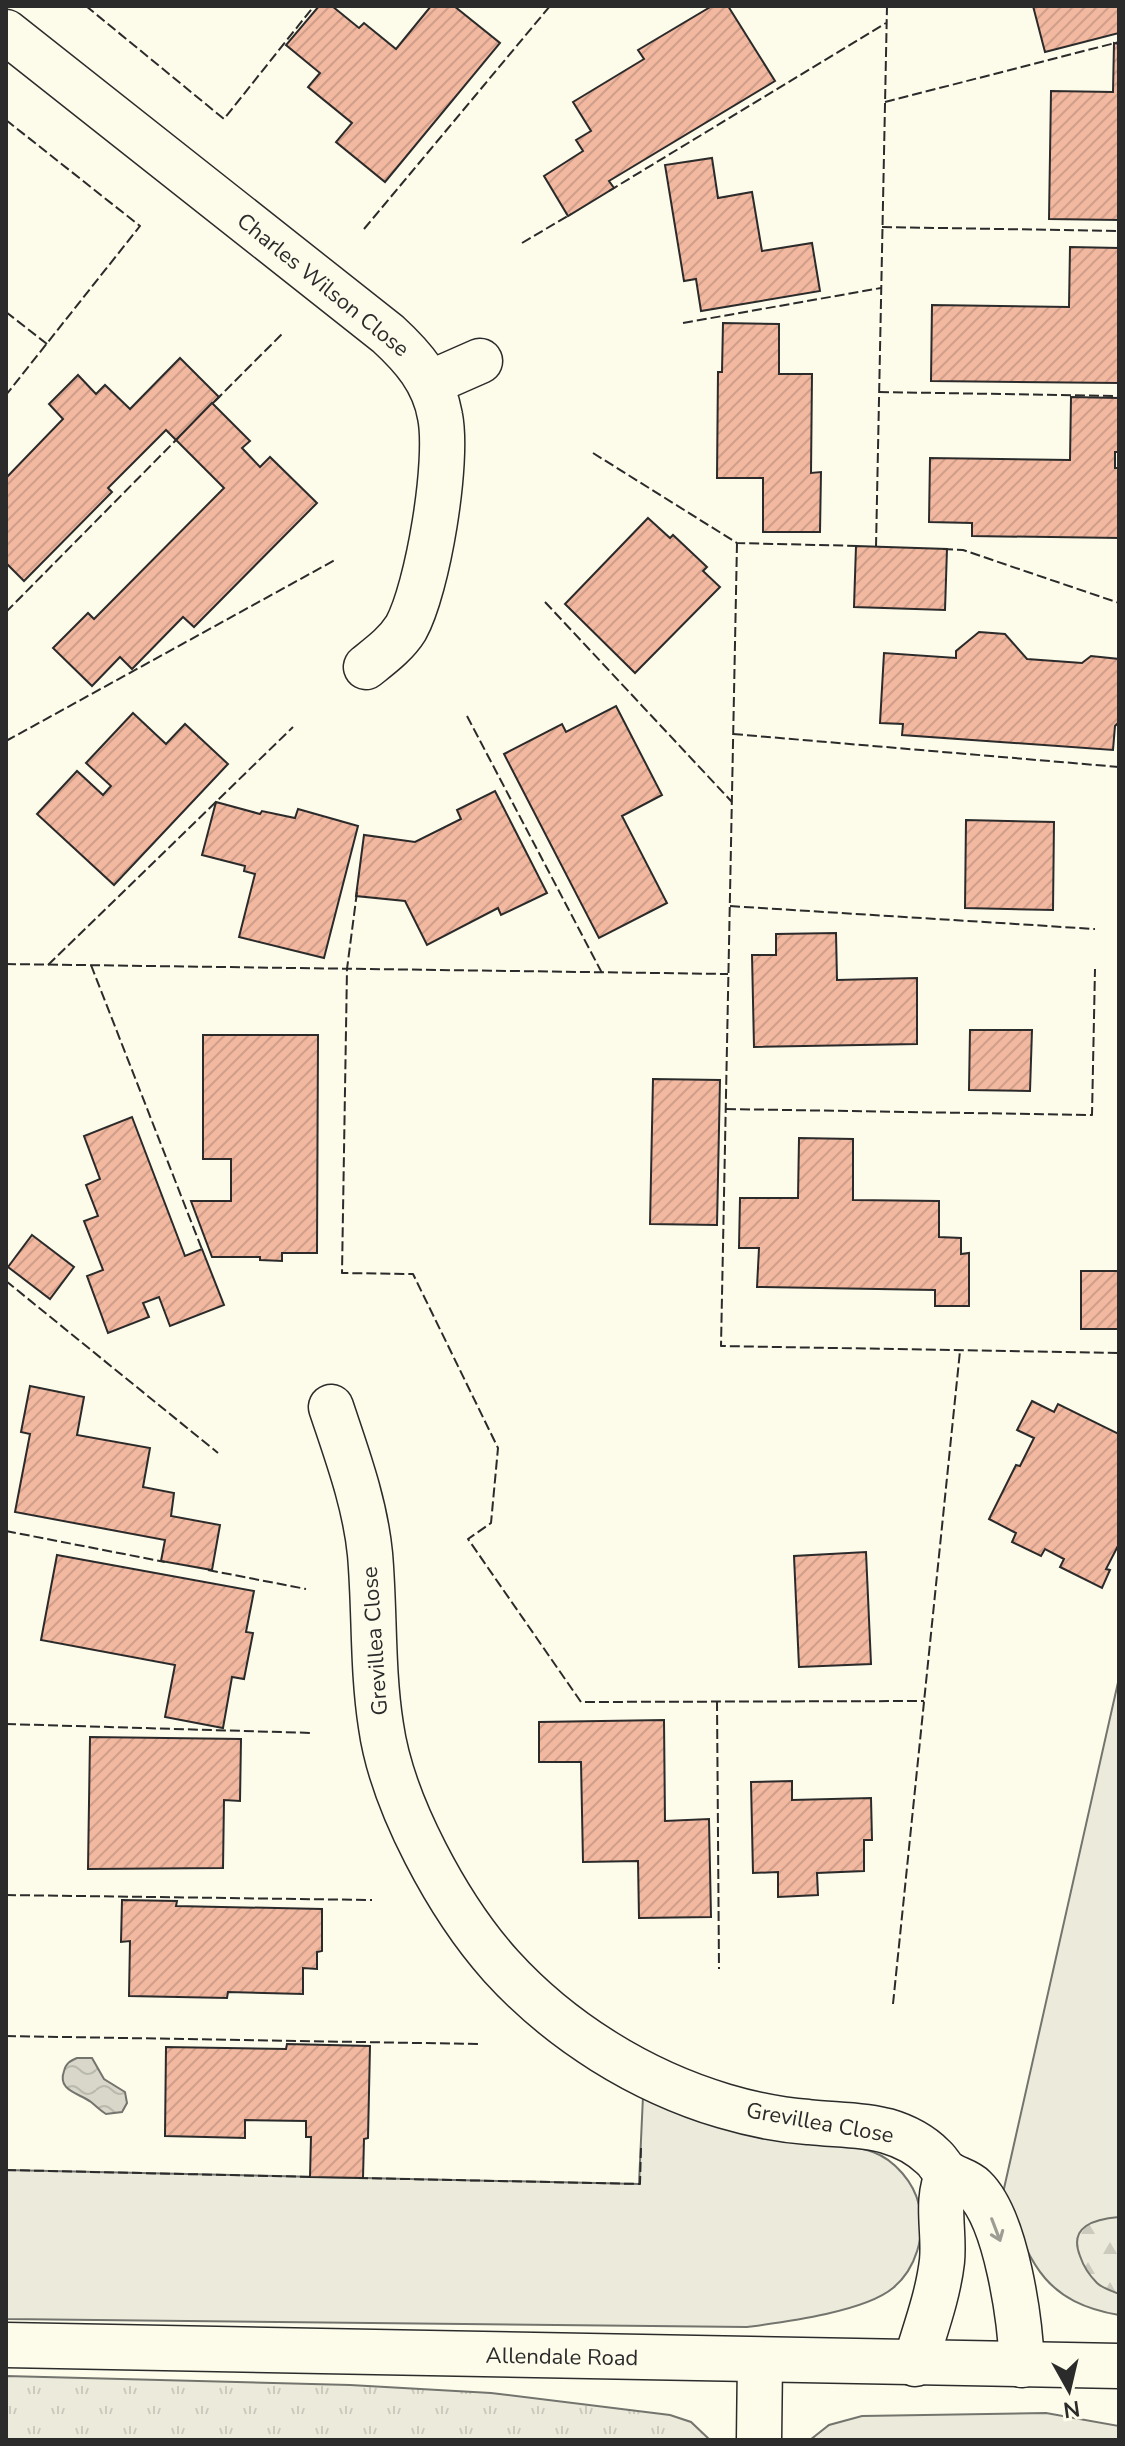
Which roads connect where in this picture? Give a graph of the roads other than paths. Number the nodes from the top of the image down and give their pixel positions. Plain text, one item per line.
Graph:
1 (6, 32) edge
2 (480, 361) dead end
3 (430, 383) junction
4 (366, 667) dead end
5 (331, 1407) dead end
6 (948, 2174) junction
7 (6, 2345) edge
8 (760, 2361) junction
9 (915, 2364) junction
10 (1022, 2365) junction
11 (1119, 2366) edge
12 (759, 2440) edge

1 - 3 street, Charles Wilson Close
2 - 3 street
3 - 4 street, Charles Wilson Close
5 - 6 street, Grevillea Close
6 - 9 street
6 -> 10 street, Grevillea Close
7 - 8 street, Allendale Road
8 - 9 street, Allendale Road
8 - 12 street
9 - 10 street, Allendale Road
10 - 11 street, Allendale Road

